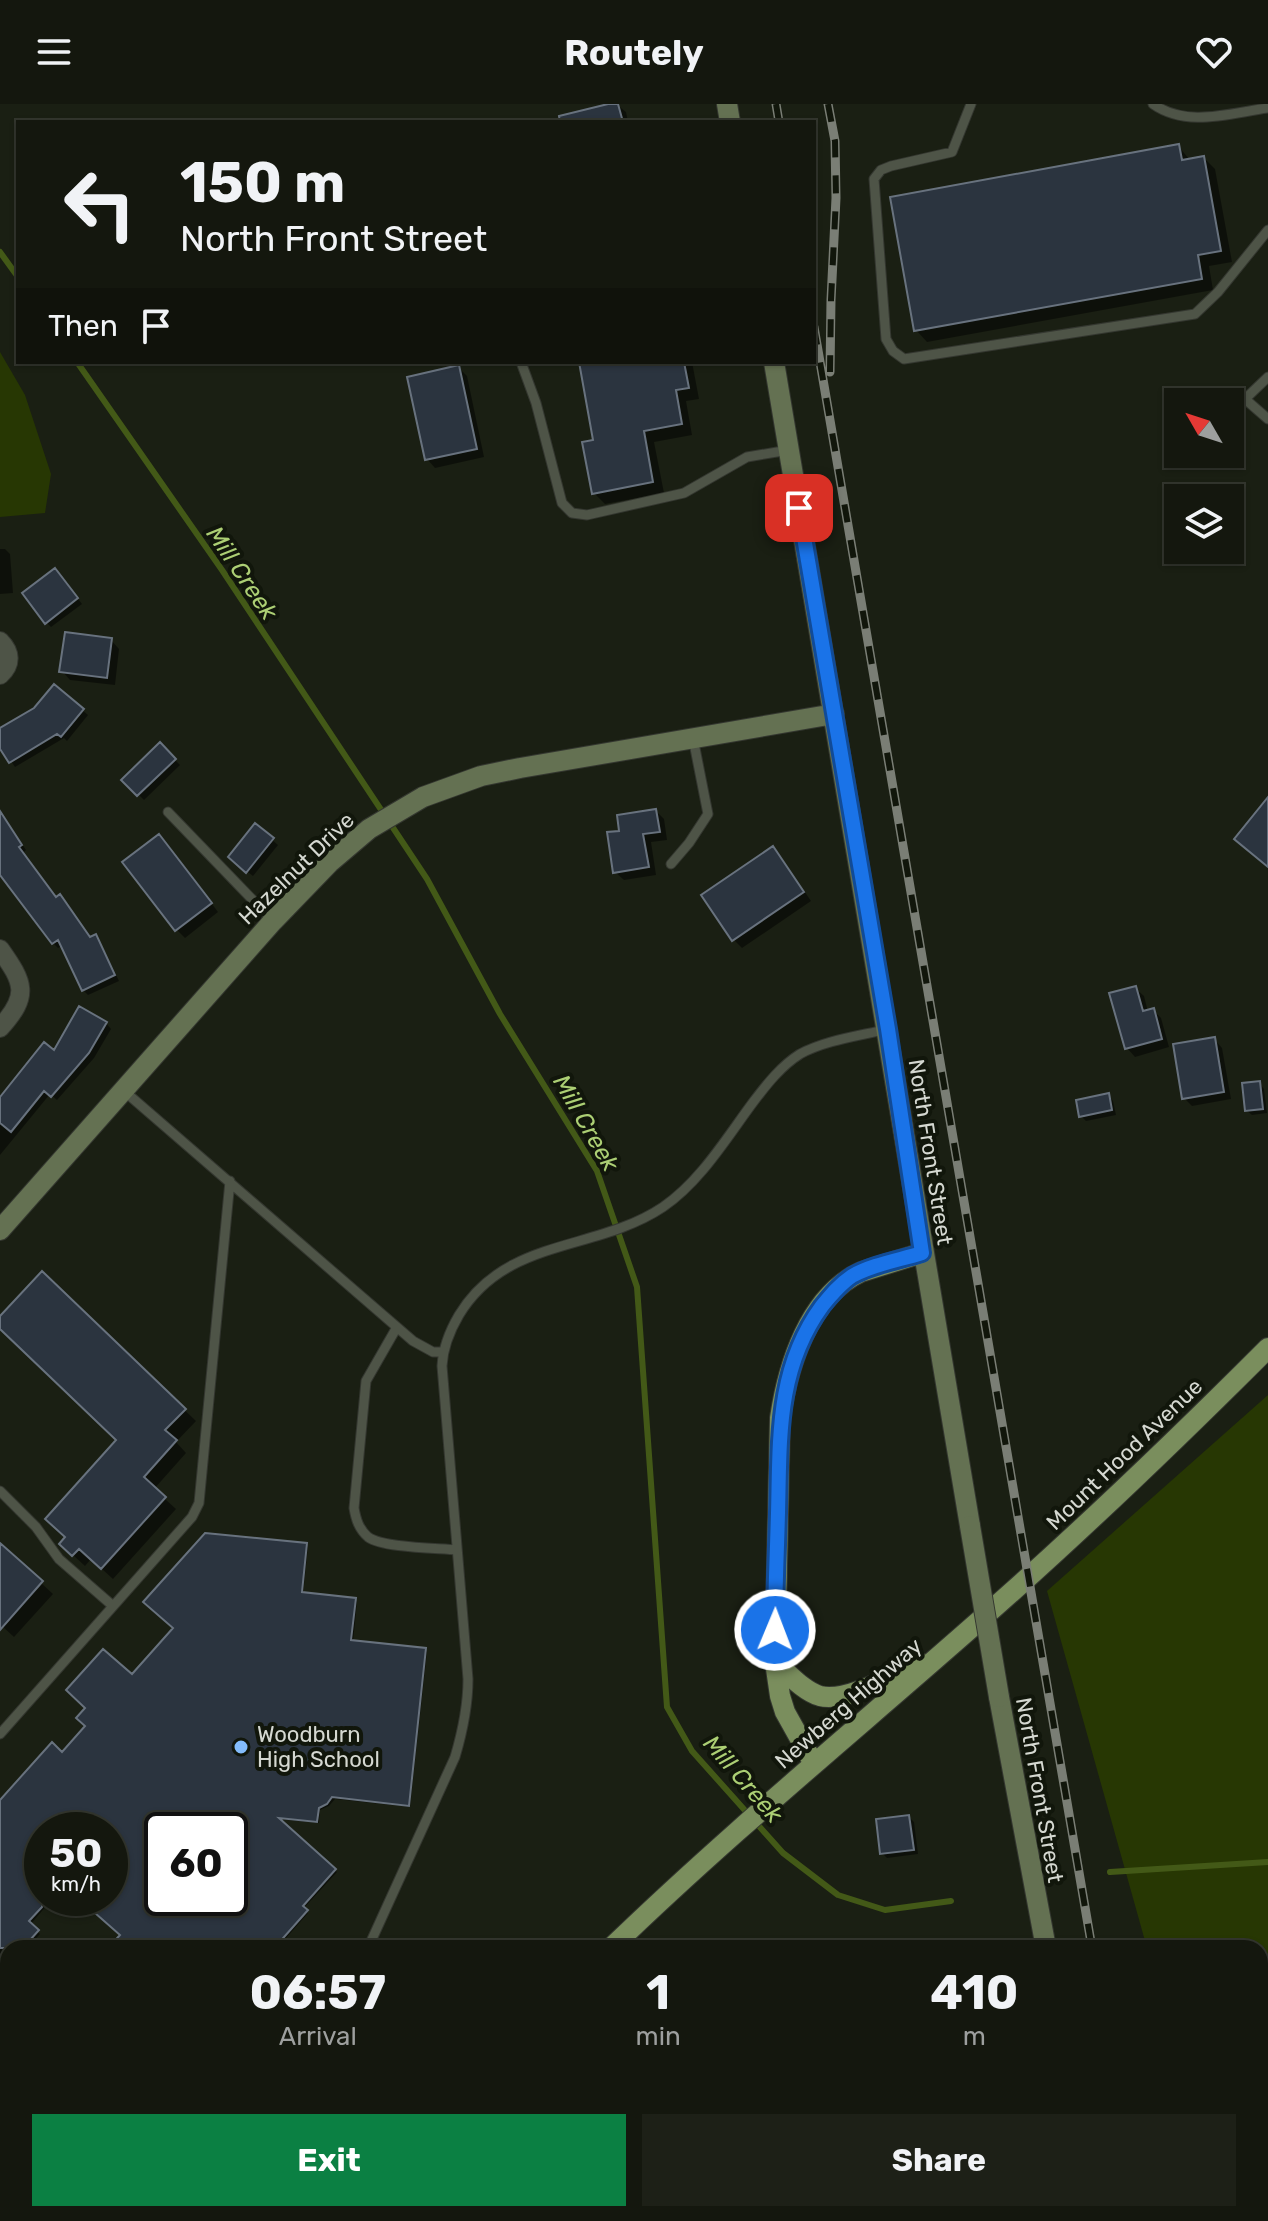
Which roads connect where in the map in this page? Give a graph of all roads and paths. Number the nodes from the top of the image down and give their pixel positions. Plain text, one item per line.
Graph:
1 (971, 104) edge
2 (1153, 104) edge
3 (1268, 108) edge
4 (1268, 230) edge
5 (522, 364) edge
6 (774, 364) edge
7 (1268, 377) edge
8 (1268, 419) edge
9 (789, 450) junction
10 (0, 641) edge
11 (0, 675) edge
12 (834, 714) junction
13 (693, 738) junction
14 (168, 812) dead end
15 (671, 864) dead end
16 (273, 921) junction
17 (0, 949) edge
18 (0, 1028) edge
19 (888, 1029) junction
20 (123, 1090) junction
21 (230, 1181) junction
22 (0, 1230) edge
23 (922, 1253) junction
24 (397, 1327) junction
25 (1268, 1348) edge
26 (443, 1352) junction
27 (0, 1491) edge
28 (457, 1550) junction
29 (1012, 1593) joint
30 (113, 1606) junction
31 (940, 1654) junction
32 (775, 1662) junction
33 (0, 1734) edge
34 (814, 1764) junction
35 (372, 1940) edge
36 (620, 1940) edge
37 (1045, 1940) edge

1 - 4 lane
2 - 3 lane
5 - 9 lane
6 - 9 main road, North Front Street
7 - 8 lane
9 - 12 main road, North Front Street
10 - 11 street
12 - 13 main road, Hazelnut Drive
12 - 19 main road, North Front Street
13 - 15 lane
13 - 16 main road, Hazelnut Drive
14 - 16 lane
16 - 20 main road, Hazelnut Drive
17 - 18 street
19 - 23 main road, North Front Street
19 - 26 lane
20 - 21 lane
20 - 22 main road, Hazelnut Drive
21 - 24 lane
21 - 30 lane
23 - 32 main road
23 - 37 main road, North Front Street, bridge
24 - 26 lane
24 - 28 lane
25 - 29 main road, Mount Hood Avenue
26 - 28 lane
27 - 30 lane
28 - 35 lane
29 - 31 main road, Newberg Highway
30 - 33 lane
31 - 32 main road
31 - 34 main road, Newberg Highway
32 - 34 main road
34 - 36 main road, Newberg Highway

